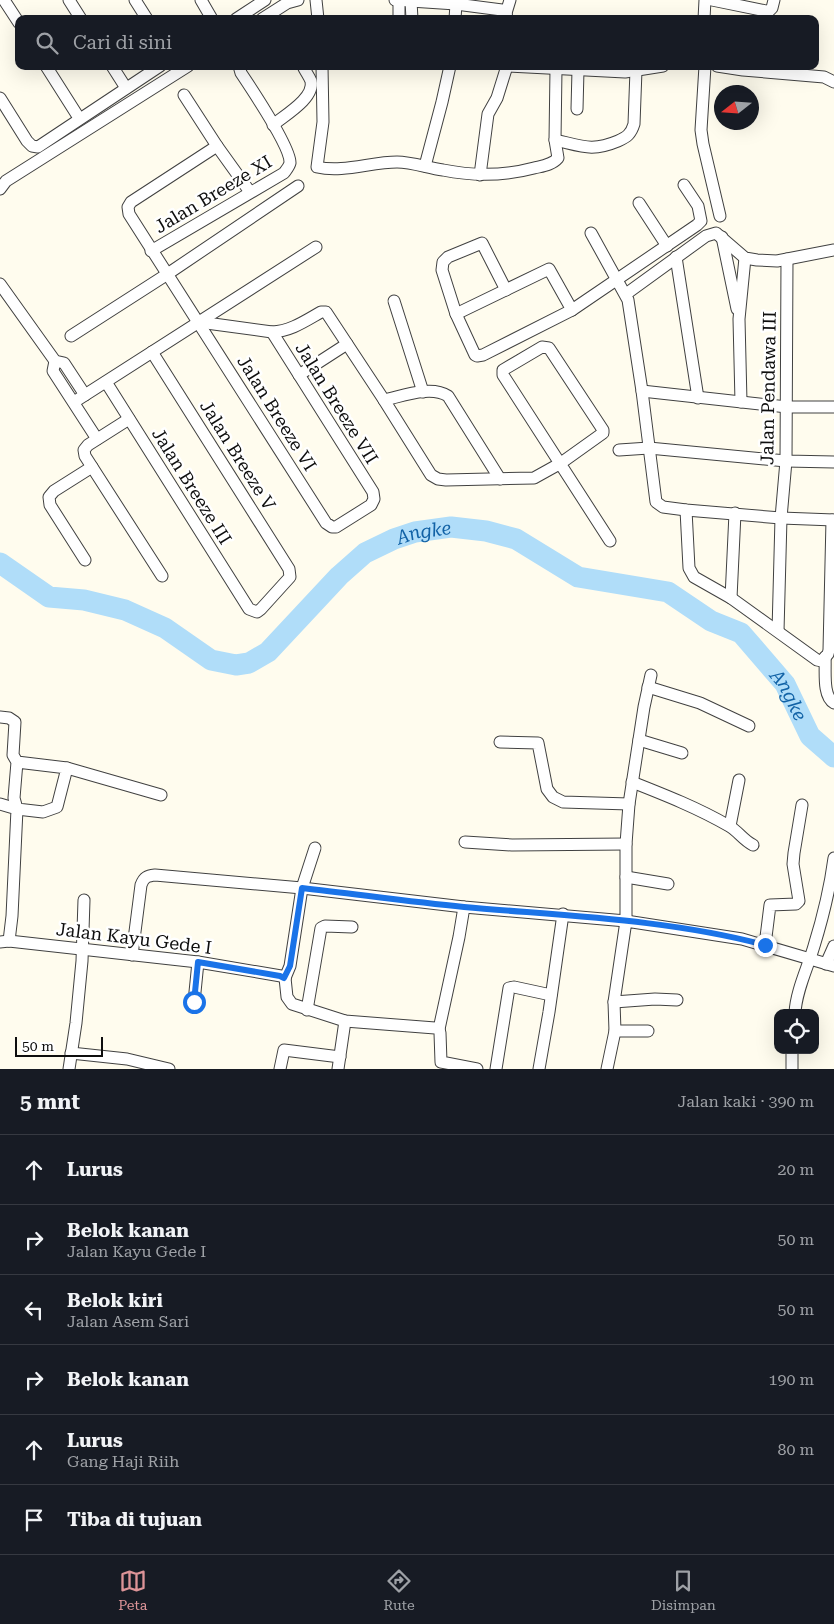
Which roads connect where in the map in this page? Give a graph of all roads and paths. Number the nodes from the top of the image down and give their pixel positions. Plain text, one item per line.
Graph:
1 (4, 0) edge
2 (69, 0) edge
3 (135, 0) edge
4 (201, 0) edge
5 (265, 0) edge
6 (298, 0) edge
7 (316, 0) edge
8 (398, 0) edge
9 (510, 0) edge
10 (705, 0) edge
11 (712, 0) edge
12 (774, 0) edge
13 (411, 1) edge
14 (441, 1) edge
15 (456, 4) junction
16 (78, 15) edge
17 (144, 15) edge
18 (210, 15) edge
19 (242, 15) edge
20 (269, 15) edge
21 (318, 15) edge
22 (399, 15) edge
23 (412, 15) edge
24 (455, 15) edge
25 (506, 15) edge
26 (507, 15) edge
27 (704, 15) edge
28 (15, 17) edge
29 (49, 70) edge
30 (115, 70) edge
31 (154, 70) edge
32 (182, 70) edge
33 (240, 70) edge
34 (305, 70) edge
35 (322, 70) edge
36 (449, 70) edge
37 (507, 70) edge
38 (562, 70) edge
39 (578, 70) joint
40 (636, 70) joint
41 (705, 70) edge
42 (743, 70) edge
43 (834, 82) edge
44 (126, 88) junction
45 (184, 95) dead end
46 (0, 98) edge
47 (577, 109) dead end
48 (79, 118) junction
49 (273, 125) junction
50 (555, 140) junction
51 (217, 146) junction
52 (425, 166) junction
53 (480, 175) junction
54 (684, 184) dead end
55 (298, 186) dead end
56 (0, 188) edge
57 (250, 192) junction
58 (639, 203) dead end
59 (720, 216) dead end
60 (591, 233) dead end
61 (722, 237) junction
62 (667, 246) junction
63 (316, 247) dead end
64 (834, 250) edge
65 (676, 257) junction
66 (745, 258) junction
67 (787, 259) junction
68 (159, 264) junction
69 (0, 284) edge
70 (621, 287) junction
71 (506, 290) junction
72 (394, 302) dead end
73 (572, 310) junction
74 (456, 314) junction
75 (739, 319) junction
76 (199, 322) junction
77 (272, 332) junction
78 (72, 336) dead end
79 (347, 344) junction
80 (152, 352) junction
81 (55, 361) junction
82 (299, 375) junction
83 (106, 382) junction
84 (642, 391) junction
85 (422, 392) junction
86 (85, 395) junction
87 (698, 398) junction
88 (384, 400) junction
89 (74, 402) junction
90 (741, 402) junction
91 (787, 407) junction
92 (834, 407) edge
93 (129, 419) junction
94 (97, 440) junction
95 (649, 448) junction
96 (619, 450) dead end
97 (786, 461) junction
98 (834, 462) edge
99 (561, 463) junction
100 (92, 467) junction
101 (500, 479) junction
102 (373, 492) joint
103 (686, 510) junction
104 (735, 513) junction
105 (781, 518) junction
106 (833, 520) edge
107 (610, 541) dead end
108 (85, 560) dead end
109 (162, 576) dead end
110 (731, 598) junction
111 (249, 609) joint
112 (778, 631) junction
113 (823, 659) junction
114 (651, 675) dead end
115 (648, 687) junction
116 (834, 703) edge
117 (0, 717) edge
118 (749, 726) dead end
119 (639, 740) junction
120 (500, 742) dead end
121 (682, 753) dead end
122 (17, 762) junction
123 (67, 768) junction
124 (739, 780) dead end
125 (632, 782) junction
126 (161, 795) dead end
127 (0, 804) edge
128 (629, 804) junction
129 (802, 805) dead end
130 (16, 809) junction
131 (730, 826) junction
132 (465, 842) dead end
133 (626, 844) junction
134 (753, 844) dead end
135 (315, 848) dead end
136 (834, 858) edge
137 (833, 873) edge
138 (626, 877) junction
139 (668, 884) dead end
140 (302, 888) junction
141 (84, 900) dead end
142 (464, 907) junction
143 (563, 914) junction
144 (626, 921) junction
145 (352, 928) dead end
146 (5, 941) edge
147 (765, 945) junction
148 (834, 946) edge
149 (83, 949) junction
150 (132, 955) junction
151 (809, 959) junction
152 (198, 962) junction
153 (830, 965) edge
154 (284, 978) junction
155 (551, 995) junction
156 (677, 1000) dead end
157 (194, 1002) dead end
158 (614, 1002) junction
159 (795, 1009) edge
160 (307, 1010) junction
161 (345, 1021) junction
162 (439, 1029) junction
163 (615, 1030) junction
164 (648, 1031) dead end
165 (71, 1053) junction
166 (792, 1054) edge
167 (340, 1056) junction
168 (440, 1066) edge
169 (153, 1067) edge
170 (69, 1069) edge
171 (169, 1069) edge
172 (280, 1069) edge
173 (338, 1069) edge
174 (476, 1069) edge
175 (496, 1069) edge
176 (539, 1069) edge
177 (606, 1069) edge
178 (792, 1069) edge

1 - 28 street
2 - 16 street
3 - 17 street
4 - 18 street
5 - 19 street
6 - 20 street
7 - 21 street
8 - 13 street
8 - 22 street
9 - 26 street
10 - 27 street
11 - 12 street
13 - 14 street
13 - 23 street
14 - 15 street
15 - 24 street
15 - 25 street
29 - 48 street
30 - 44 street
31 - 44 street
32 - 56 street
33 - 49 street
34 - 49 street
35 - 52 street
36 - 52 street
37 - 53 street
38 - 50 street
39 - 40 street
39 - 47 street
40 - 50 street
41 - 59 street
42 - 43 street
44 - 48 street
45 - 51 street
46 - 48 street
49 - 57 street, Jalan Breeze XI
50 - 53 street
51 - 57 street
51 - 68 street, Jalan Breeze VI
52 - 53 street
54 - 62 street
55 - 68 street
57 - 68 street, Jalan Breeze XI
58 - 62 street
60 - 70 street
61 - 65 street
61 - 66 street
61 - 75 street
62 - 70 street
63 - 76 street
64 - 67 street
65 - 70 street
65 - 87 street
66 - 67 street
66 - 75 street
67 - 91 street, Jalan Pendawa III
68 - 76 street, Jalan Breeze VI
68 - 78 street
69 - 81 street
70 - 73 street
70 - 84 street
71 - 73 street
71 - 74 street
71 - 74 street
72 - 85 street
73 - 74 street
75 - 90 street
76 - 77 street
76 - 80 street
76 - 102 street, Jalan Breeze VI
77 - 79 street
77 - 82 street, Jalan Breeze VII
79 - 82 street
79 - 88 street
80 - 83 street
80 - 111 street, Jalan Breeze V
81 - 86 street
81 - 89 street
82 - 102 street, Jalan Breeze VII
83 - 86 street
83 - 93 street, Jalan Breeze III
84 - 87 street
84 - 95 street
85 - 88 street
85 - 101 street
86 - 89 street
87 - 90 street
88 - 101 street
89 - 94 street
90 - 91 street
91 - 92 street
91 - 97 street, Jalan Pendawa III
93 - 94 street
93 - 111 street, Jalan Breeze III
94 - 100 street
95 - 96 street
95 - 97 street
95 - 103 street
97 - 98 street
97 - 105 street, Jalan Pendawa III
99 - 99 street
99 - 101 street
99 - 107 street
100 - 108 street
100 - 109 street
103 - 104 street
103 - 110 street
104 - 105 street
104 - 110 street
105 - 106 street
105 - 112 street, Jalan Pendawa III
106 - 113 street
110 - 112 street
112 - 113 street
113 - 116 street
114 - 115 street
115 - 118 street
115 - 119 street
117 - 122 street
119 - 121 street
119 - 125 street
120 - 128 street
122 - 123 street
122 - 130 street
123 - 126 street
123 - 130 street
124 - 131 street
125 - 128 street
125 - 131 street
127 - 130 street
128 - 133 street
129 - 147 street
130 - 146 street
131 - 134 street
132 - 133 street
133 - 138 street
135 - 140 street
136 - 137 street
137 - 151 street
138 - 139 street
138 - 144 street
140 - 142 street
140 - 150 street
140 - 154 street
141 - 149 street
142 - 143 street
142 - 162 street
143 - 144 street
143 - 155 street
144 - 147 street
144 - 158 street
145 - 160 street
146 - 149 street, Jalan Kayu Gede I
147 - 151 street
148 - 153 street
149 - 150 street, Jalan Kayu Gede I
149 - 165 street
150 - 152 street, Jalan Kayu Gede I
151 - 153 street
151 - 159 street
152 - 154 street, Jalan Kayu Gede I
152 - 157 street
154 - 160 street
155 - 175 street
155 - 176 street
156 - 158 street
158 - 163 street
160 - 161 street
161 - 162 street
161 - 167 street
162 - 168 street
163 - 164 street
163 - 177 street
165 - 169 street
165 - 170 street
166 - 178 street
167 - 172 street
167 - 173 street
168 - 174 street
169 - 171 street

